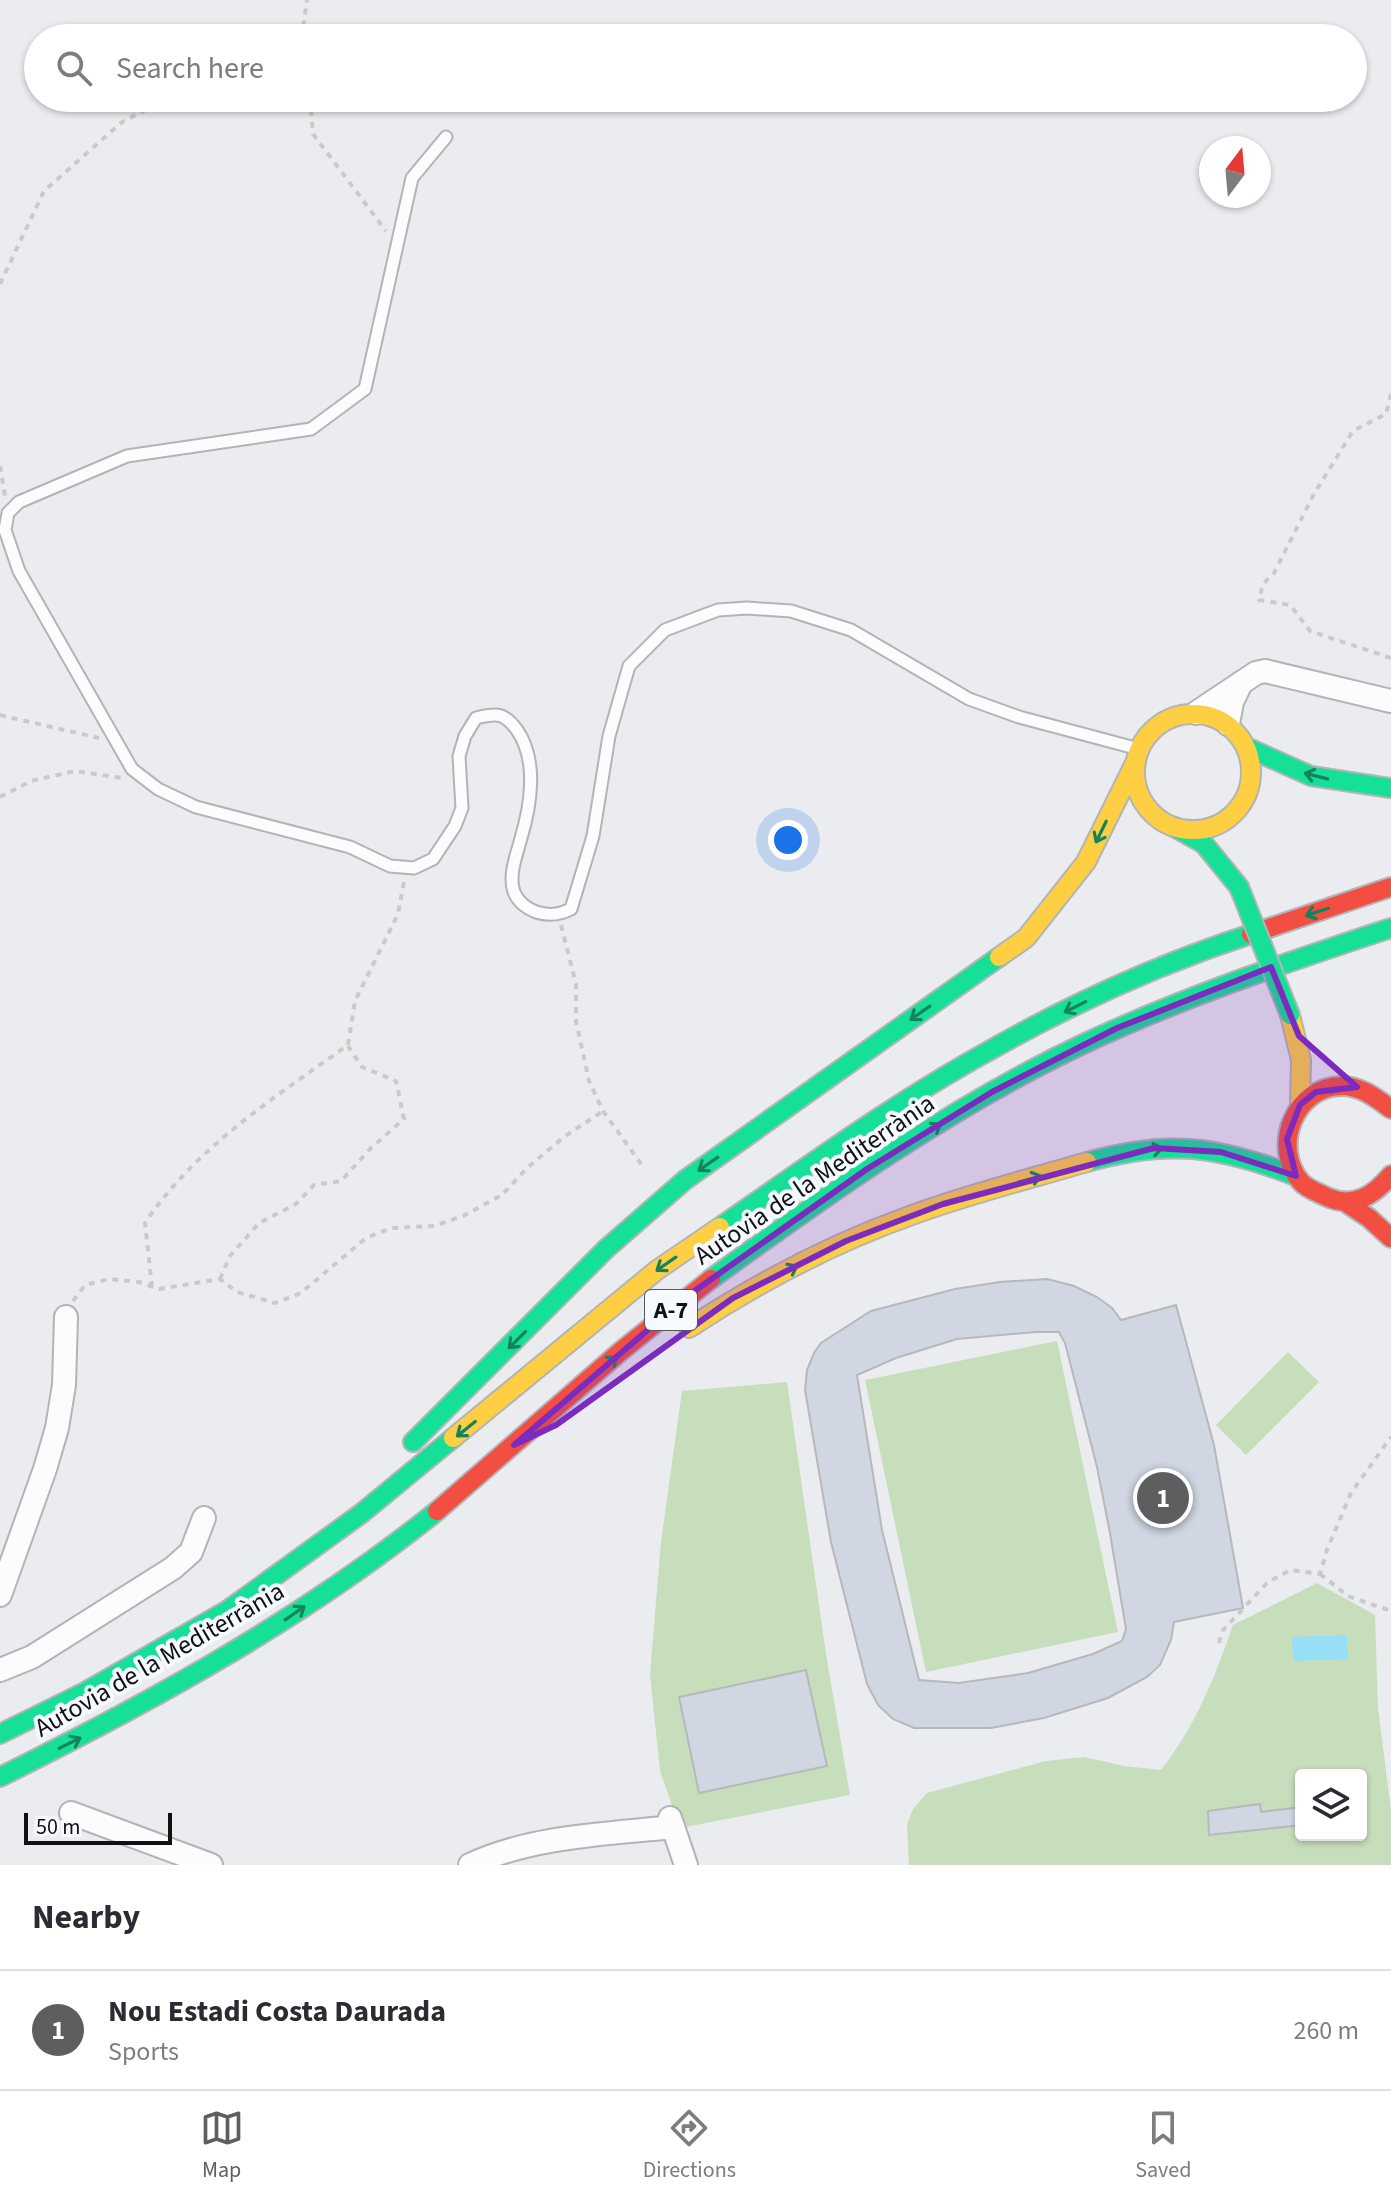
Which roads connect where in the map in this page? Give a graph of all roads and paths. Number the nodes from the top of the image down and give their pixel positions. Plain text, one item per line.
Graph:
1 (307, 0) edge
2 (304, 24) edge
3 (142, 112) edge
4 (311, 112) edge
5 (446, 137) dead end
6 (397, 247) junction
7 (0, 284) edge
8 (1391, 394) edge
9 (0, 466) edge
10 (8, 513) junction
11 (1391, 658) edge
12 (1241, 683) junction
13 (1391, 701) edge
14 (1196, 713) junction
15 (0, 715) edge
16 (1228, 724) junction
17 (114, 742) junction
18 (1246, 747) junction
19 (1137, 756) junction
20 (141, 776) junction
21 (1391, 788) edge
22 (0, 797) edge
23 (1241, 805) junction
24 (1174, 827) junction
25 (407, 868) junction
26 (1239, 887) junction
27 (1391, 887) edge
28 (559, 915) junction
29 (1391, 928) edge
30 (1299, 1036) junction
31 (348, 1045) junction
32 (1357, 1087) junction
33 (1300, 1105) junction
34 (1391, 1109) edge
35 (603, 1111) junction
36 (644, 1168) dead end
37 (1391, 1175) edge
38 (1296, 1176) junction
39 (1348, 1204) junction
40 (1391, 1238) edge
41 (220, 1279) junction
42 (152, 1287) junction
43 (66, 1317) joint
44 (669, 1341) dead end
45 (619, 1376) dead end
46 (1391, 1437) edge
47 (514, 1445) junction
48 (400, 1455) dead end
49 (377, 1477) dead end
50 (204, 1518) dead end
51 (1320, 1574) junction
52 (0, 1595) edge
53 (1391, 1611) edge
54 (1219, 1643) dead end
55 (0, 1670) edge
56 (0, 1727) edge
57 (0, 1734) edge
58 (0, 1777) edge
59 (71, 1813) dead end
60 (211, 1865) edge
61 (470, 1865) edge
62 (686, 1865) edge

1 - 2 path
3 - 7 path
4 - 6 path
5 - 6 lane
6 - 10 lane
8 - 11 path
9 - 10 path
10 - 17 lane
12 - 13 street
12 - 14 street
12 - 16 street
14 - 16 main road
14 - 19 main road
15 - 17 path
16 - 18 main road
17 - 20 lane
21 -> 18 main road
18 - 23 main road
19 - 24 main road
19 - 28 lane
19 -> 48 main road
20 - 22 path
20 - 25 lane
23 - 24 main road
23 - 26 main road
24 - 26 main road
25 - 28 lane
25 - 31 path
26 - 30 main road, bridge
27 -> 57 main road, Autovia de la Mediterrània / A-7
28 - 35 path
47 -> 29 main road, Autovia de la Mediterrània / A-7
30 - 32 main road
30 - 33 main road
31 - 41 path
31 - 42 path
32 - 33 main road
32 - 34 main road
33 - 38 main road
35 - 36 path
35 - 41 path
37 - 39 main road
38 - 39 main road
44 -> 38 main road
39 - 40 main road
41 - 42 path
42 - 43 path
43 - 52 street
45 - 47 main road
46 - 51 path
58 -> 47 main road, Autovia de la Mediterrània / A-7
49 - 56 main road
50 - 55 street
51 - 53 path
51 - 54 path
59 - 60 street
61 - 62 street

